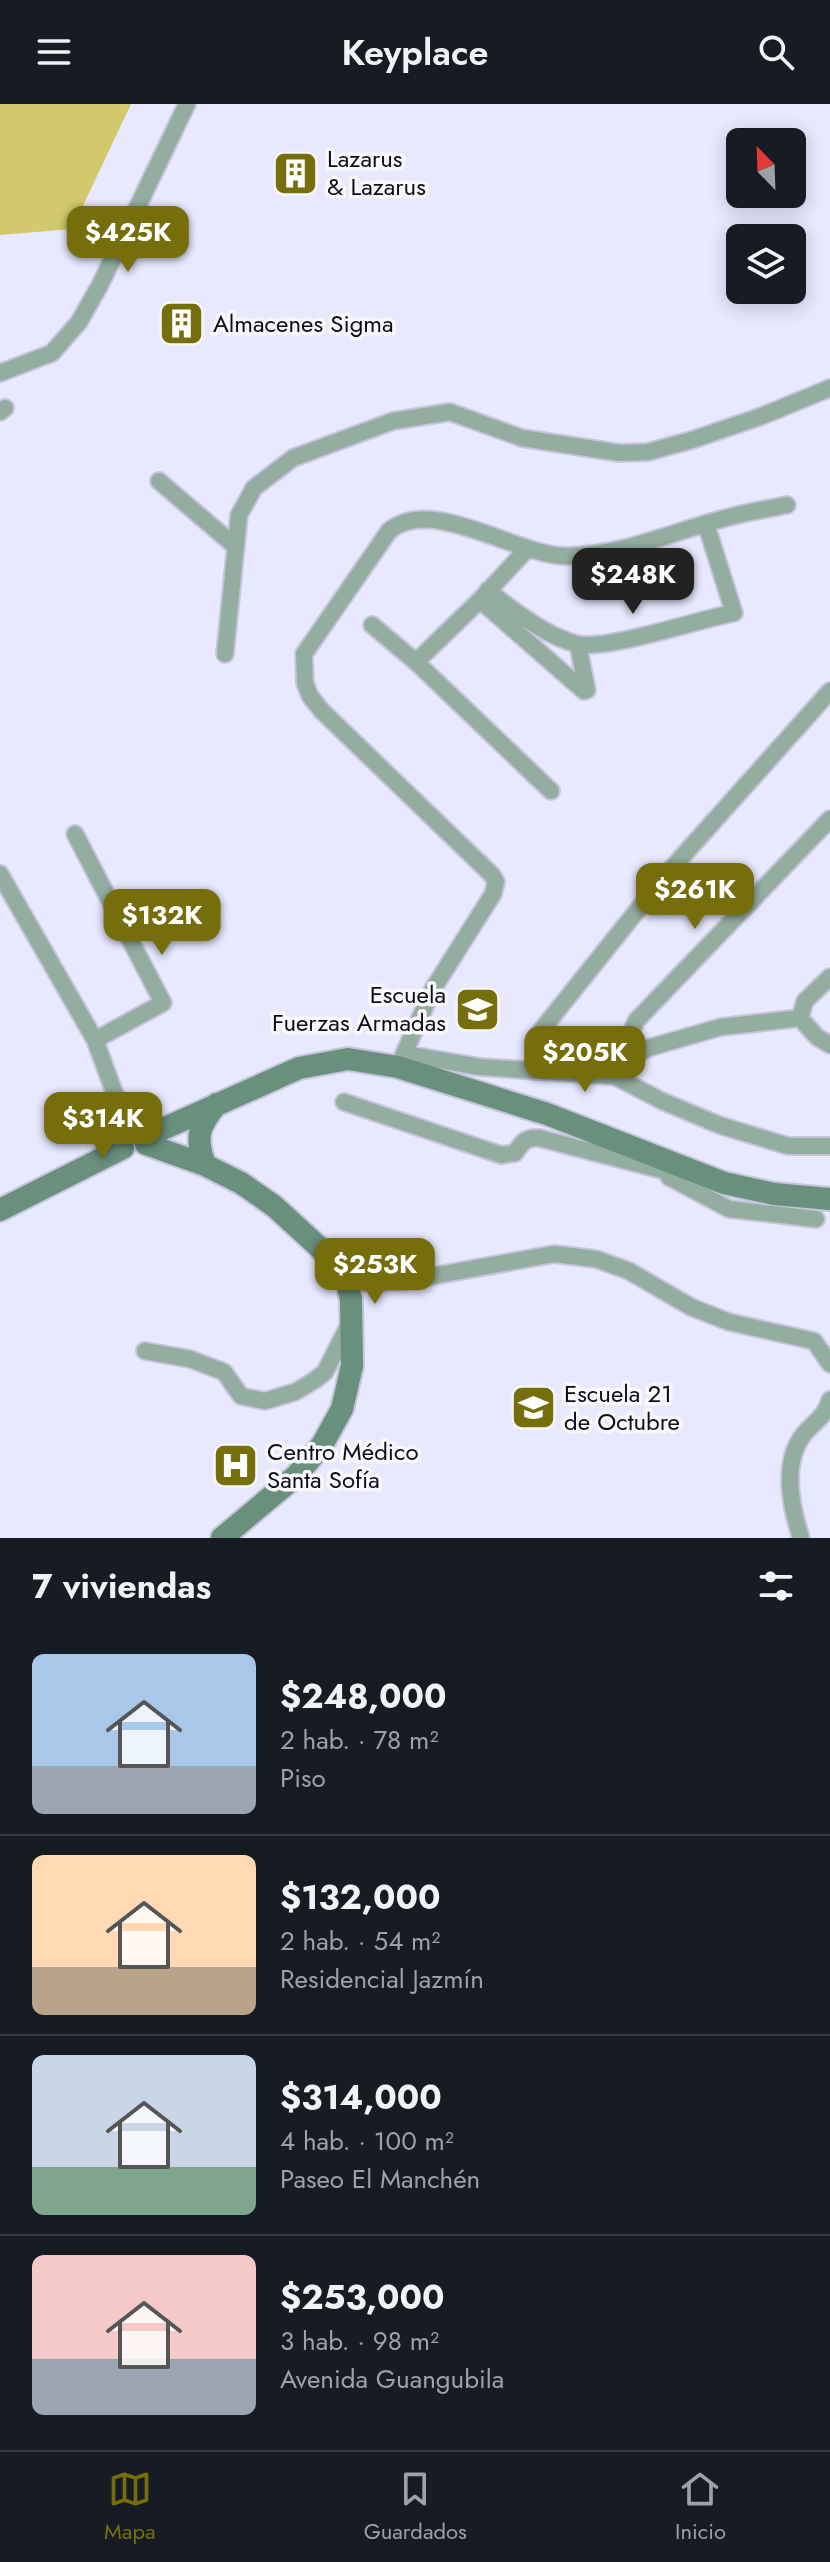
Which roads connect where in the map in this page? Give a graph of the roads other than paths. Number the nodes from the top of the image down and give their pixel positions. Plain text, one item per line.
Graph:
1 (187, 104) edge
2 (0, 373) edge
3 (830, 388) edge
4 (159, 481) dead end
5 (787, 505) dead end
6 (706, 524) junction
7 (236, 547) junction
8 (527, 549) junction
9 (484, 595) junction
10 (372, 625) dead end
11 (578, 645) junction
12 (225, 654) dead end
13 (416, 662) junction
14 (830, 691) edge
15 (551, 791) dead end
16 (830, 819) edge
17 (75, 834) dead end
18 (0, 874) edge
19 (830, 977) edge
20 (800, 1018) junction
21 (95, 1040) junction
22 (830, 1045) edge
23 (402, 1060) junction
24 (615, 1071) junction
25 (560, 1072) junction
26 (344, 1102) dead end
27 (218, 1103) junction
28 (136, 1140) junction
29 (830, 1146) edge
30 (205, 1165) junction
31 (657, 1170) junction
32 (724, 1183) junction
33 (830, 1199) edge
34 (0, 1210) edge
35 (816, 1219) dead end
36 (347, 1283) junction
37 (353, 1316) junction
38 (145, 1351) dead end
39 (830, 1364) edge
40 (830, 1400) edge
41 (222, 1538) edge
42 (801, 1538) edge

1 - 2 street
3 - 7 street
4 - 7 street
5 - 6 street
6 - 8 street
6 - 11 street
7 - 12 street
8 - 9 street
8 - 23 street
9 - 11 street
9 - 11 street
9 - 13 street
10 - 13 street
13 - 15 street
14 - 25 street
16 - 24 street
17 - 21 street
18 - 21 street
19 - 20 street
20 - 22 street
20 - 24 street
21 - 28 street
23 - 25 street
23 - 27 street
23 - 32 street
24 - 25 street
24 - 29 street
26 - 31 street
27 - 28 street
27 - 30 street
28 - 30 street
28 - 34 street
30 - 36 street
31 - 32 street
31 - 35 street
32 - 33 street
36 - 37 street
36 - 39 street
37 - 38 street
37 - 41 street
40 - 42 street

